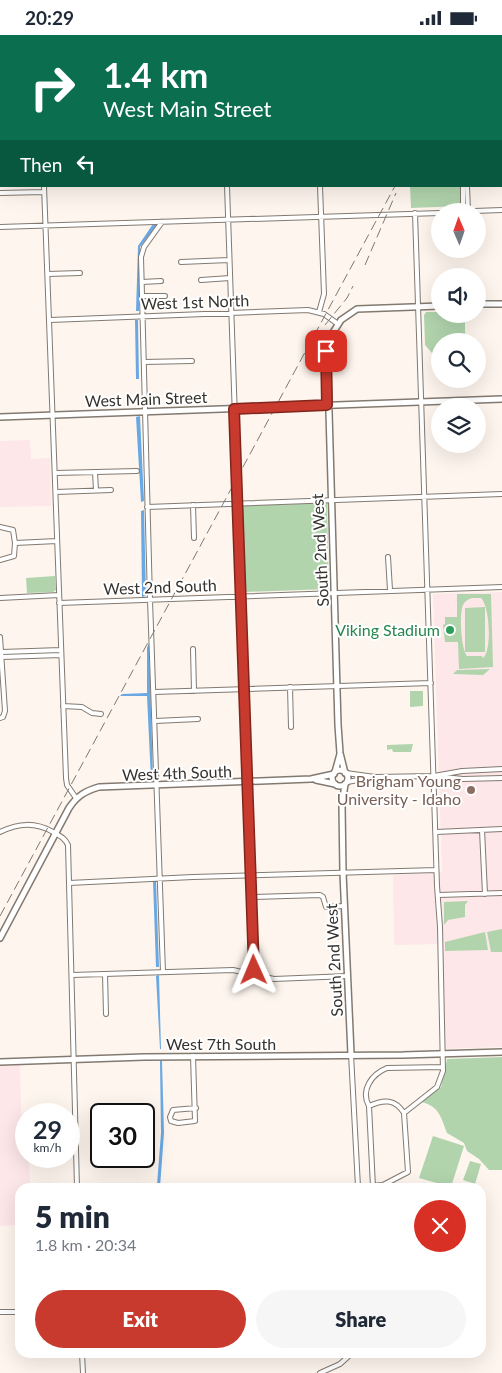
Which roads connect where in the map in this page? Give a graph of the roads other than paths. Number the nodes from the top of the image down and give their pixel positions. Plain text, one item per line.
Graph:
1 (44, 187) edge
2 (227, 187) edge
3 (320, 187) edge
4 (462, 187) edge
5 (467, 187) edge
6 (44, 191) junction
7 (0, 193) edge
8 (463, 203) edge
9 (468, 203) edge
10 (502, 210) edge
11 (486, 211) edge
12 (415, 213) junction
13 (431, 213) edge
14 (322, 217) junction
15 (228, 220) junction
16 (162, 222) junction
17 (46, 226) junction
18 (0, 227) edge
19 (230, 260) junction
20 (181, 262) dead end
21 (80, 273) dead end
22 (48, 274) junction
23 (230, 278) junction
24 (201, 280) dead end
25 (161, 281) dead end
26 (142, 282) junction
27 (165, 296) dead end
28 (142, 297) junction
29 (502, 303) edge
30 (486, 304) edge
31 (417, 306) junction
32 (431, 306) edge
33 (319, 311) junction
34 (231, 313) junction
35 (143, 316) junction
36 (50, 319) junction
37 (338, 324) junction
38 (192, 361) dead end
39 (144, 362) junction
40 (502, 399) edge
41 (421, 402) junction
42 (327, 405) junction
43 (234, 409) junction
44 (145, 412) junction
45 (53, 415) junction
46 (0, 417) edge
47 (137, 471) dead end
48 (95, 472) junction
49 (55, 473) junction
50 (96, 490) junction
51 (111, 490) dead end
52 (56, 492) junction
53 (502, 494) edge
54 (424, 497) junction
55 (331, 501) junction
56 (237, 503) junction
57 (193, 505) junction
58 (147, 507) junction
59 (0, 527) edge
60 (194, 538) dead end
61 (57, 541) junction
62 (15, 543) junction
63 (388, 557) dead end
64 (0, 560) edge
65 (502, 587) edge
66 (428, 589) junction
67 (390, 591) junction
68 (335, 592) junction
69 (59, 595) junction
70 (240, 597) junction
71 (0, 598) edge
72 (150, 600) junction
73 (59, 603) junction
74 (1, 637) edge
75 (193, 649) dead end
76 (61, 652) junction
77 (2, 654) junction
78 (431, 683) junction
79 (337, 686) junction
80 (290, 687) junction
81 (244, 689) junction
82 (194, 691) junction
83 (154, 692) junction
84 (63, 706) junction
85 (101, 714) dead end
86 (2, 717) edge
87 (198, 719) dead end
88 (155, 721) junction
89 (291, 727) dead end
90 (340, 753) junction
91 (502, 769) edge
92 (334, 773) junction
93 (346, 773) junction
94 (434, 776) junction
95 (375, 777) junction
96 (502, 778) edge
97 (311, 779) junction
98 (249, 783) junction
99 (346, 783) junction
100 (335, 784) junction
101 (157, 785) junction
102 (76, 797) junction
103 (342, 805) junction
104 (502, 829) edge
105 (482, 830) junction
106 (436, 831) junction
107 (0, 832) edge
108 (56, 834) junction
109 (436, 870) junction
110 (343, 873) junction
111 (252, 875) junction
112 (160, 878) junction
113 (69, 883) junction
114 (502, 893) edge
115 (485, 894) junction
116 (439, 895) junction
117 (252, 897) junction
118 (344, 906) junction
119 (0, 938) edge
120 (163, 972) junction
121 (105, 974) junction
122 (252, 974) junction
123 (72, 975) junction
124 (348, 976) junction
125 (106, 1014) dead end
126 (502, 1052) edge
127 (351, 1054) junction
128 (443, 1054) junction
129 (193, 1056) junction
130 (75, 1059) junction
131 (0, 1062) edge
132 (443, 1067) junction
133 (370, 1106) junction
134 (196, 1108) junction
135 (404, 1113) junction
136 (77, 1183) edge
137 (358, 1183) edge
138 (373, 1183) edge
139 (387, 1183) edge
140 (0, 1312) edge
141 (15, 1312) edge
142 (82, 1358) edge
143 (347, 1358) edge
144 (83, 1373) edge
145 (320, 1373) edge

1 - 6 street
2 - 15 street
3 - 14 street
4 - 8 street
5 - 9 street
6 - 7 street
6 - 17 street
10 - 11 street
12 - 13 street
12 - 14 street
12 - 31 street
14 - 15 street
14 - 33 street
15 - 16 street
15 - 19 street
16 - 17 street
16 - 26 street
17 - 18 street
17 - 22 street
19 - 20 street
19 - 23 street
21 - 22 street
22 - 36 street
23 - 24 street
23 - 34 street
25 - 26 street
26 - 28 street
27 - 28 street
28 - 35 street
29 - 30 main road
31 - 32 main road
31 - 37 main road
31 - 41 street
33 - 34 street, West 1st North
33 - 37 street
34 - 35 street, West 1st North
34 - 43 street
35 - 36 street, West 1st North
35 - 39 street
36 - 45 street
37 - 42 main road, South 2nd West
38 - 39 street
39 - 44 street
40 - 41 main road, West Main Street
41 - 42 main road, West Main Street
41 - 54 street
42 - 43 main road, West Main Street
42 - 55 main road, South 2nd West
43 - 44 main road, West Main Street
43 - 56 street
44 - 45 main road, West Main Street
44 - 58 street
45 - 46 main road, West Main Street
45 - 49 street
47 - 48 street
48 - 49 street
48 - 50 street
49 - 52 street
50 - 51 street
50 - 52 street
52 - 61 street
53 - 54 street
54 - 55 street
54 - 66 street
55 - 56 street
55 - 68 main road, South 2nd West
56 - 57 street
56 - 70 street
57 - 58 street
57 - 60 street
58 - 72 street
59 - 62 street
61 - 62 street
61 - 69 street
62 - 64 street
63 - 67 street
65 - 66 street, West 2nd South
66 - 67 street, West 2nd South
66 - 78 street
67 - 68 street, West 2nd South
68 - 70 street, West 2nd South
68 - 79 main road, South 2nd West
69 - 71 street
69 - 73 street
70 - 72 street, West 2nd South
70 - 81 street
72 - 73 street, West 2nd South
72 - 83 street
73 - 76 street
74 - 77 street
75 - 82 street
76 - 77 street
76 - 84 street
77 - 86 street
78 - 79 street
78 - 94 street
79 - 80 street
79 - 90 main road, South 2nd West
80 - 81 street
80 - 89 street
81 - 82 street
81 - 98 street
82 - 83 street
83 - 88 street
84 - 85 street
84 - 102 street
87 - 88 street
88 - 101 street
90 - 92 main road, South 2nd West
90 - 93 main road, South 2nd West
91 - 94 street
92 - 93 main road, West 4th South
92 - 97 main road, West 4th South
92 - 100 main road, South 2nd West
93 - 95 street
93 - 99 main road, South 2nd West
94 - 95 street
94 - 96 street
94 - 106 street
95 - 99 street
97 - 98 main road, West 4th South
97 - 100 main road, West 4th South
98 - 101 main road, West 4th South
98 - 111 street
99 - 100 main road, West 4th South
99 - 103 main road, South 2nd West
100 - 103 main road, South 2nd West
101 - 102 main road, West 4th South
101 - 112 street
102 - 108 main road
103 - 110 main road, South 2nd West
104 - 105 street
105 - 106 street
105 - 115 street
106 - 109 street
107 - 108 street
108 - 113 street
108 - 119 main road
109 - 110 street
109 - 116 street
110 - 111 street
110 - 118 main road, South 2nd West
111 - 112 street
111 - 117 street
112 - 113 street
112 - 120 street
113 - 123 street
114 - 115 street
115 - 116 street
116 - 128 street
117 - 118 street
117 - 122 street
118 - 124 main road, South 2nd West
120 - 121 street
120 - 122 street
121 - 123 street
121 - 125 street
122 - 124 street
123 - 130 street
124 - 127 main road, South 2nd West
126 - 128 main road, West 7th South
127 - 128 main road, West 7th South
127 - 129 main road, West 7th South
127 - 137 street
128 - 132 street
129 - 130 main road, West 7th South
129 - 134 street
130 - 131 main road, West 7th South
130 - 136 street
132 - 133 street
132 - 135 street
133 - 135 street
133 - 138 street
134 - 134 street
135 - 139 street
140 - 141 street
142 - 144 street
143 - 145 street

